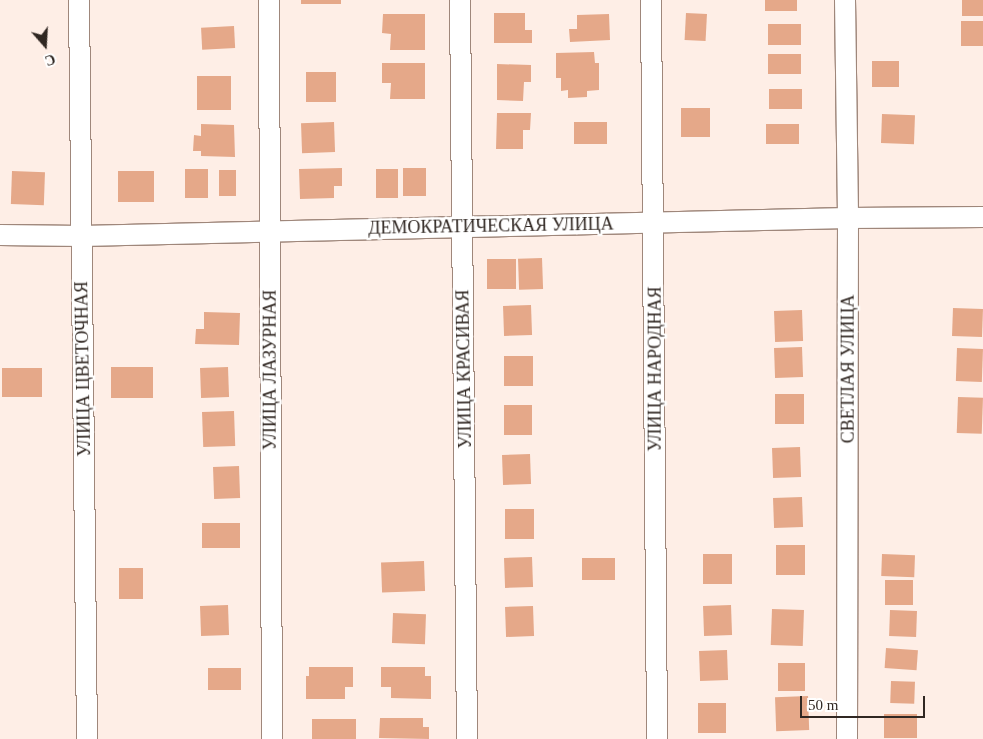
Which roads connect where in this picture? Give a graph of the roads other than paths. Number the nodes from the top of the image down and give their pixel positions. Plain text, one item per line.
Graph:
1 (79, 0) edge
2 (269, 0) edge
3 (460, 0) edge
4 (651, 0) edge
5 (845, 0) edge
6 (983, 217) edge
7 (848, 218) junction
8 (655, 222) junction
9 (462, 227) junction
10 (270, 232) junction
11 (0, 235) edge
12 (82, 236) junction
13 (87, 739) edge
14 (272, 739) edge
15 (467, 739) edge
16 (657, 739) edge
17 (847, 739) edge

1 - 12 street, УЛИЦА ЦВЕТОЧНАЯ
2 - 10 street, УЛИЦА ЛАЗУРНАЯ
3 - 9 street, УЛИЦА КРАСИВАЯ
4 - 8 street, УЛИЦА НАРОДНАЯ
5 - 7 street, СВЕТЛАЯ УЛИЦА
6 - 7 street, ДЕМОКРАТИЧЕСКАЯ УЛИЦА
7 - 8 street, ДЕМОКРАТИЧЕСКАЯ УЛИЦА
7 - 17 street, СВЕТЛАЯ УЛИЦА
8 - 9 street, ДЕМОКРАТИЧЕСКАЯ УЛИЦА
8 - 16 street, УЛИЦА НАРОДНАЯ
9 - 10 street, ДЕМОКРАТИЧЕСКАЯ УЛИЦА
9 - 15 street, УЛИЦА КРАСИВАЯ
10 - 12 street, ДЕМОКРАТИЧЕСКАЯ УЛИЦА
10 - 14 street, УЛИЦА ЛАЗУРНАЯ
11 - 12 street, ДЕМОКРАТИЧЕСКАЯ УЛИЦА
12 - 13 street, УЛИЦА ЦВЕТОЧНАЯ

